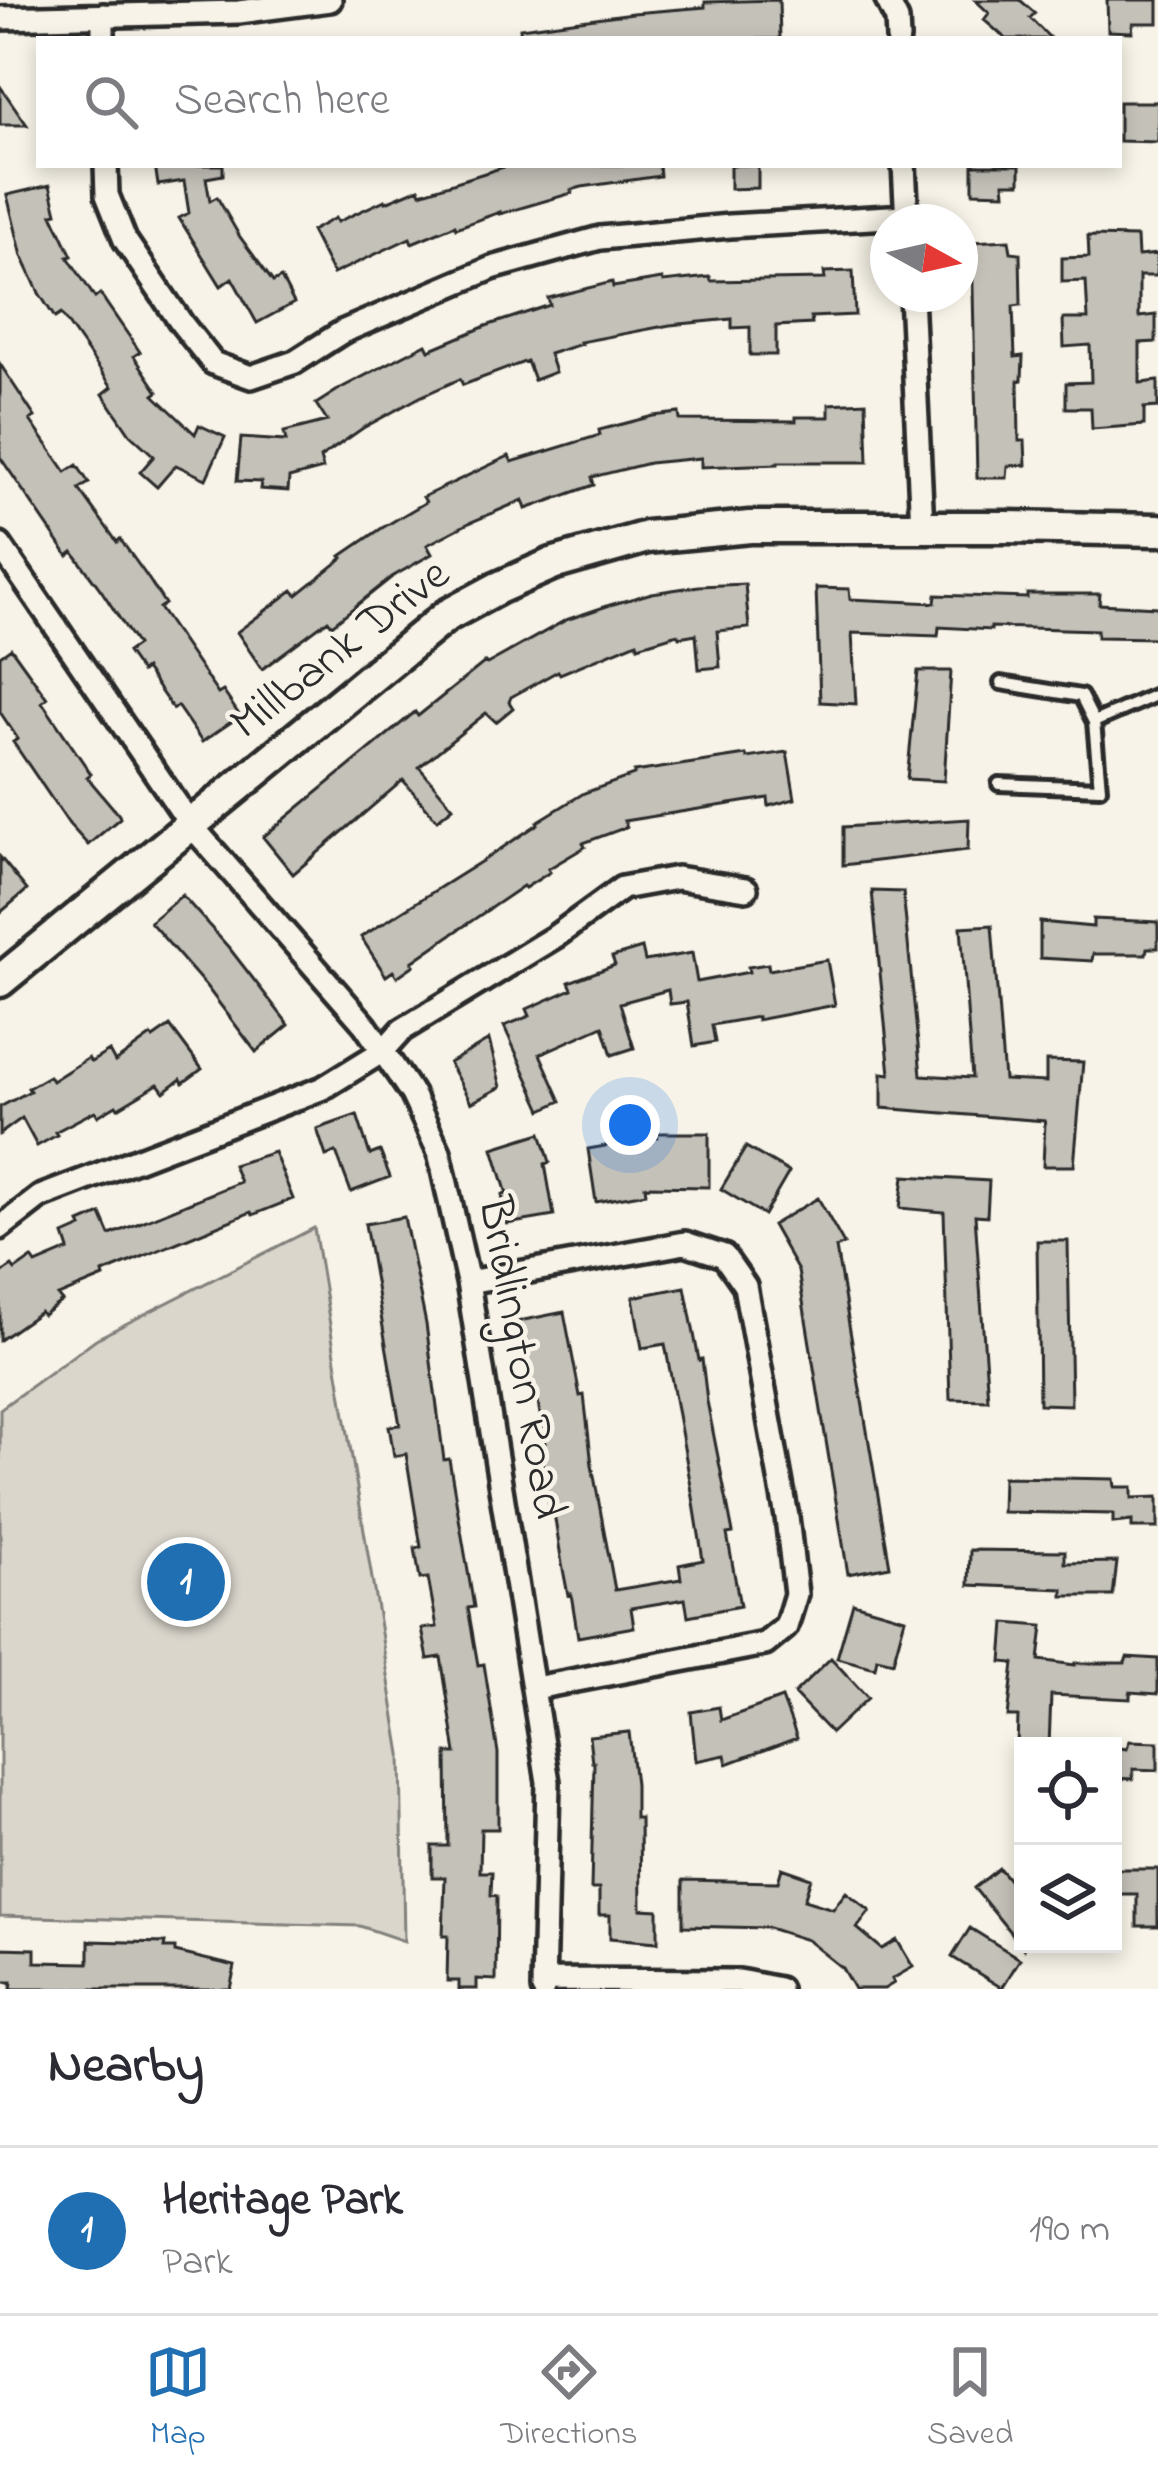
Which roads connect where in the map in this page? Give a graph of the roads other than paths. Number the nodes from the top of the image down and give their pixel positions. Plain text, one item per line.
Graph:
1 (330, 0) edge
2 (887, 0) edge
3 (103, 15) junction
4 (0, 18) edge
5 (103, 36) edge
6 (898, 36) edge
7 (106, 168) edge
8 (904, 168) edge
9 (906, 204) edge
10 (870, 221) edge
11 (912, 312) edge
12 (922, 527) junction
13 (1158, 530) edge
14 (0, 545) edge
15 (1000, 683) dead end
16 (1158, 694) edge
17 (1094, 722) junction
18 (999, 784) dead end
19 (191, 825) junction
20 (746, 889) dead end
21 (0, 981) edge
22 (383, 1051) junction
23 (0, 1228) edge
24 (468, 1282) junction
25 (535, 1688) junction
26 (543, 1984) edge
27 (779, 1989) edge

1 - 3 street
2 - 6 street
3 - 4 street
3 - 5 street
7 - 10 street
8 - 9 street
11 - 12 street
12 - 13 street, Millbank Drive
12 - 19 street, Millbank Drive
14 - 19 street, Bridlington Road
15 - 17 lane
16 - 17 lane
17 - 18 lane
19 - 21 street, Millbank Drive
19 - 22 street, Bridlington Road
20 - 22 street
22 - 23 street
22 - 24 street, Bridlington Road
24 - 25 street, Bridlington Road
24 - 25 street
25 - 26 street, Bridlington Road
26 - 27 street

